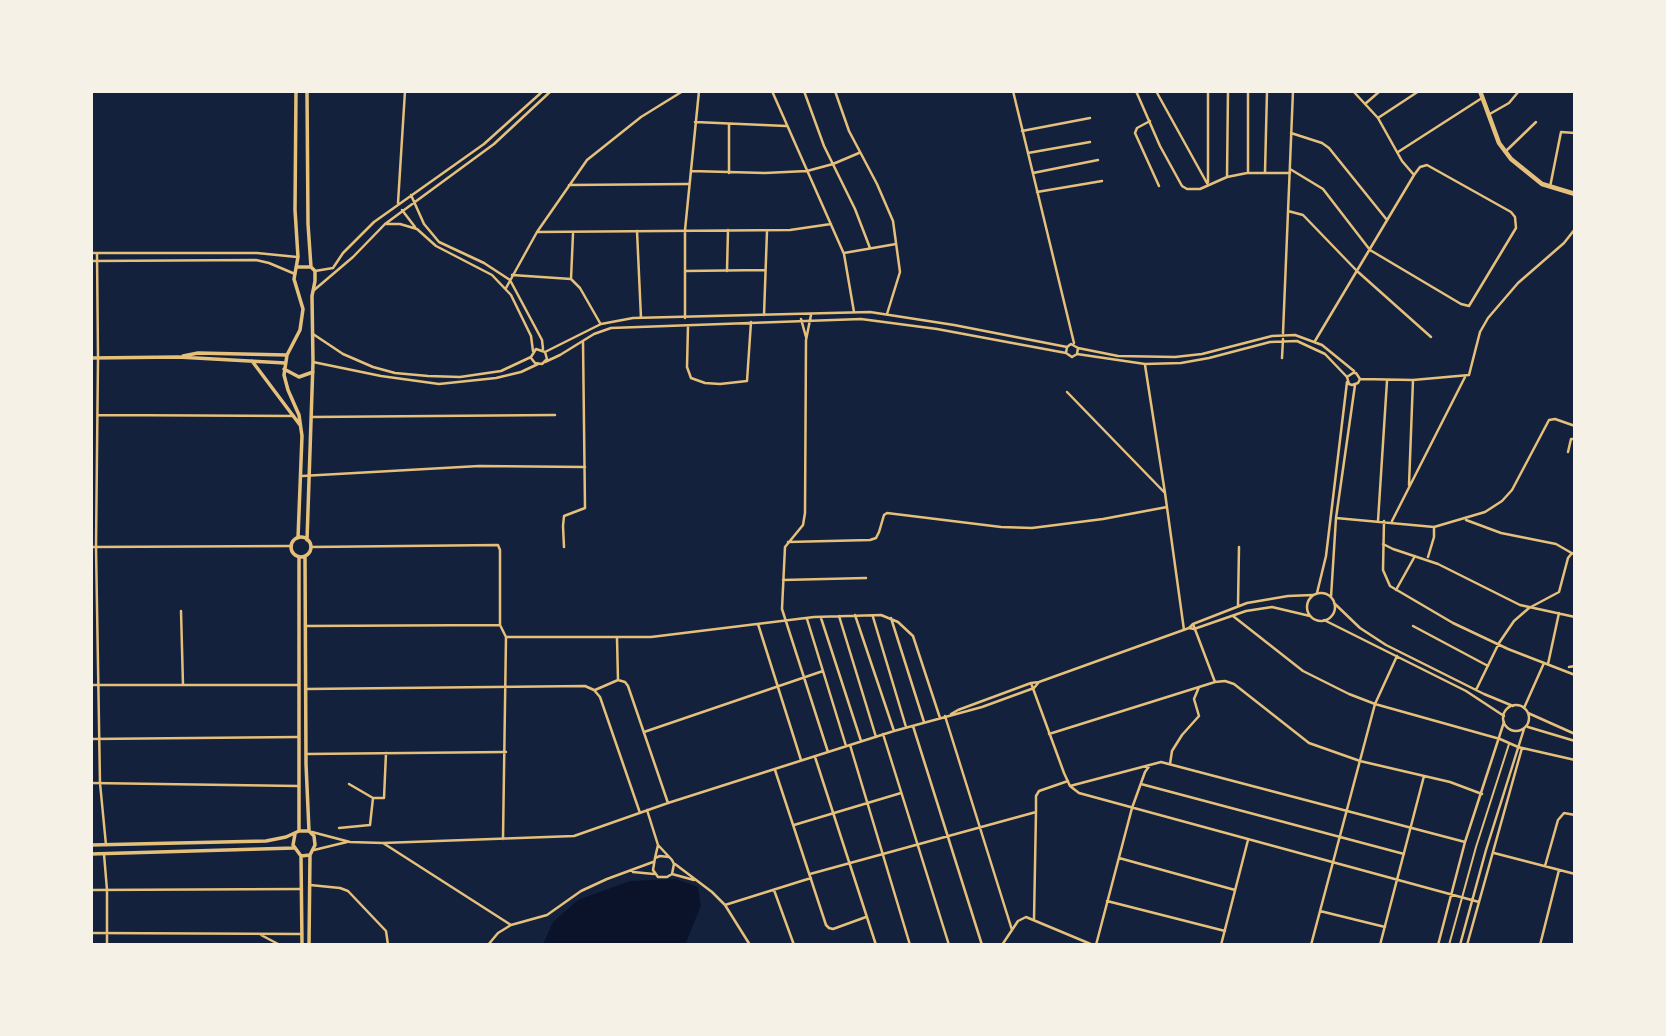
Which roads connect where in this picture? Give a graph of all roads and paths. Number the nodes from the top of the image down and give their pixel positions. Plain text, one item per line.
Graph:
1 (296, 91) edge
2 (307, 91) edge
3 (405, 91) edge
4 (543, 91) edge
5 (551, 91) edge
6 (683, 91) edge
7 (699, 91) edge
8 (772, 91) edge
9 (804, 91) edge
10 (835, 91) edge
11 (1015, 91) edge
12 (1136, 91) edge
13 (1156, 91) edge
14 (1208, 91) edge
15 (1228, 91) edge
16 (1248, 91) edge
17 (1267, 91) edge
18 (1293, 91) edge
19 (1353, 91) edge
20 (1380, 91) edge
21 (1419, 91) edge
22 (1480, 91) edge
23 (1519, 91) edge
24 (1482, 98) junction
25 (1365, 104) junction
26 (1488, 116) junction
27 (1090, 118) dead end
28 (1378, 118) junction
29 (695, 121) junction
30 (1150, 121) junction
31 (1536, 122) dead end
32 (729, 123) junction
33 (787, 126) junction
34 (1023, 131) junction
35 (1291, 133) junction
36 (1575, 133) edge
37 (1090, 142) dead end
38 (860, 152) junction
39 (1398, 152) junction
40 (1506, 152) junction
41 (1028, 153) junction
42 (1098, 160) dead end
43 (833, 164) junction
44 (807, 171) junction
45 (1290, 171) junction
46 (691, 172) junction
47 (1265, 172) junction
48 (729, 173) junction
49 (1033, 173) junction
50 (1248, 173) junction
51 (1414, 175) junction
52 (1227, 177) junction
53 (1102, 181) dead end
54 (689, 184) junction
55 (569, 185) junction
56 (1208, 185) junction
57 (1159, 186) dead end
58 (1550, 187) junction
59 (1037, 192) junction
60 (1575, 194) edge
61 (411, 195) junction
62 (413, 202) junction
63 (398, 203) junction
64 (402, 210) junction
65 (1288, 211) junction
66 (1387, 220) junction
67 (384, 224) junction
68 (831, 224) junction
69 (417, 229) junction
70 (1575, 229) edge
71 (685, 230) junction
72 (728, 230) junction
73 (767, 230) junction
74 (637, 231) junction
75 (537, 232) junction
76 (573, 233) junction
77 (896, 244) junction
78 (870, 248) junction
79 (1370, 250) junction
80 (91, 253) edge
81 (97, 253) junction
82 (844, 254) junction
83 (298, 257) junction
84 (91, 261) edge
85 (97, 261) junction
86 (296, 267) junction
87 (313, 269) junction
88 (766, 270) junction
89 (685, 271) junction
90 (727, 271) junction
91 (1357, 271) junction
92 (295, 274) junction
93 (512, 275) junction
94 (572, 279) junction
95 (510, 281) junction
96 (506, 288) junction
97 (313, 291) junction
98 (855, 312) junction
99 (800, 314) junction
100 (811, 314) junction
101 (887, 314) junction
102 (764, 316) junction
103 (640, 318) junction
104 (685, 318) junction
105 (801, 321) junction
106 (811, 321) junction
107 (751, 322) junction
108 (601, 324) junction
109 (688, 326) junction
110 (313, 334) junction
111 (1283, 334) junction
112 (1431, 337) dead end
113 (806, 340) junction
114 (1283, 340) junction
115 (583, 341) junction
116 (1315, 341) junction
117 (1074, 344) junction
118 (1067, 347) junction
119 (1078, 348) junction
120 (533, 351) junction
121 (544, 351) junction
122 (1066, 353) junction
123 (287, 355) junction
124 (1077, 355) junction
125 (178, 357) junction
126 (531, 357) junction
127 (91, 358) edge
128 (98, 358) junction
129 (1282, 358) dead end
130 (252, 360) junction
131 (313, 362) junction
132 (545, 362) junction
133 (537, 364) junction
134 (1145, 364) junction
135 (284, 366) junction
136 (313, 372) junction
137 (1356, 373) junction
138 (1465, 377) junction
139 (1347, 379) junction
140 (1360, 379) junction
141 (1413, 380) junction
142 (1387, 381) junction
143 (1355, 385) junction
144 (1067, 392) dead end
145 (98, 415) junction
146 (555, 415) dead end
147 (294, 416) junction
148 (312, 417) junction
149 (302, 426) junction
150 (1575, 426) edge
151 (1575, 439) edge
152 (1567, 452) dead end
153 (584, 467) junction
154 (302, 476) junction
155 (310, 476) junction
156 (1408, 489) junction
157 (1165, 493) junction
158 (1167, 507) junction
159 (1336, 518) junction
160 (1464, 519) junction
161 (1378, 521) junction
162 (1384, 521) junction
163 (1391, 522) junction
164 (1434, 527) junction
165 (298, 538) junction
166 (307, 540) junction
167 (788, 542) junction
168 (1383, 544) junction
169 (93, 545) edge
170 (292, 546) junction
171 (311, 547) junction
172 (564, 547) dead end
173 (1239, 547) dead end
174 (1574, 554) edge
175 (1415, 555) junction
176 (305, 556) junction
177 (299, 557) junction
178 (1428, 559) junction
179 (866, 578) dead end
180 (783, 580) junction
181 (1396, 590) junction
182 (1315, 594) junction
183 (1331, 597) junction
184 (1334, 603) junction
185 (1238, 606) junction
186 (1529, 608) junction
187 (181, 611) dead end
188 (1559, 613) junction
189 (856, 615) junction
190 (872, 615) junction
191 (1233, 615) junction
192 (821, 616) junction
193 (839, 616) junction
194 (1310, 616) junction
195 (890, 617) junction
196 (1575, 617) edge
197 (806, 618) junction
198 (786, 620) junction
199 (1324, 620) junction
200 (758, 624) junction
201 (91, 625) edge
202 (97, 625) junction
203 (499, 625) junction
204 (304, 626) junction
205 (1413, 626) dead end
206 (1194, 627) junction
207 (1187, 629) junction
208 (506, 637) junction
209 (617, 637) junction
210 (1499, 643) junction
211 (1397, 656) junction
212 (1546, 663) junction
213 (1488, 666) junction
214 (1575, 666) edge
215 (1569, 667) dead end
216 (823, 671) junction
217 (1575, 675) edge
218 (804, 677) junction
219 (618, 680) junction
220 (1031, 682) junction
221 (1039, 682) junction
222 (1215, 682) junction
223 (91, 685) edge
224 (98, 685) junction
225 (183, 685) junction
226 (298, 685) junction
227 (778, 685) junction
228 (507, 686) junction
229 (1199, 687) junction
230 (1034, 688) junction
231 (305, 689) junction
232 (594, 690) junction
233 (1476, 690) junction
234 (1375, 704) junction
235 (1513, 706) junction
236 (1524, 708) junction
237 (1528, 713) junction
238 (951, 715) junction
239 (945, 716) junction
240 (1504, 716) junction
241 (940, 718) junction
242 (924, 722) junction
243 (1504, 722) junction
244 (913, 726) junction
245 (906, 727) junction
246 (1525, 728) junction
247 (894, 731) junction
248 (644, 732) junction
249 (883, 734) junction
250 (1049, 734) junction
251 (1575, 734) edge
252 (298, 737) junction
253 (876, 737) junction
254 (91, 739) edge
255 (99, 739) junction
256 (1500, 739) junction
257 (861, 741) junction
258 (1575, 741) edge
259 (1509, 743) junction
260 (848, 746) junction
261 (1520, 748) junction
262 (506, 752) junction
263 (828, 752) junction
264 (386, 753) junction
265 (306, 754) junction
266 (815, 757) junction
267 (801, 760) junction
268 (1575, 760) edge
269 (1360, 761) junction
270 (1155, 762) junction
271 (1170, 765) junction
272 (775, 770) junction
273 (1424, 776) junction
274 (1068, 781) junction
275 (91, 783) edge
276 (100, 783) junction
277 (349, 784) dead end
278 (1141, 785) junction
279 (298, 786) junction
280 (1070, 786) junction
281 (901, 793) junction
282 (1482, 794) junction
283 (373, 798) junction
284 (668, 803) junction
285 (867, 803) junction
286 (1132, 808) junction
287 (647, 810) junction
288 (1036, 812) junction
289 (1346, 812) junction
290 (640, 813) junction
291 (833, 813) junction
292 (1575, 815) edge
293 (794, 825) junction
294 (980, 827) junction
295 (339, 828) dead end
296 (1411, 828) junction
297 (302, 832) junction
298 (949, 836) junction
299 (1339, 838) junction
300 (503, 839) junction
301 (1248, 839) junction
302 (350, 842) junction
303 (1465, 842) junction
304 (383, 843) junction
305 (917, 844) junction
306 (91, 845) edge
307 (106, 845) junction
308 (658, 845) junction
309 (294, 848) junction
310 (314, 850) junction
311 (1492, 852) junction
312 (91, 854) edge
313 (104, 854) junction
314 (882, 854) junction
315 (1404, 854) junction
316 (310, 855) junction
317 (301, 856) junction
318 (669, 857) junction
319 (1119, 858) junction
320 (654, 860) junction
321 (1333, 862) junction
322 (849, 863) junction
323 (674, 864) junction
324 (1545, 866) junction
325 (1559, 870) junction
326 (630, 872) junction
327 (656, 874) junction
328 (671, 874) junction
329 (1575, 874) edge
330 (810, 876) junction
331 (1398, 879) junction
332 (697, 880) junction
333 (310, 885) junction
334 (301, 889) junction
335 (91, 890) edge
336 (107, 890) junction
337 (774, 890) junction
338 (1235, 890) junction
339 (1452, 893) junction
340 (1462, 897) junction
341 (1472, 900) junction
342 (1107, 901) junction
343 (1479, 902) junction
344 (725, 905) junction
345 (1320, 911) junction
346 (866, 917) junction
347 (1034, 919) junction
348 (511, 925) junction
349 (1385, 927) junction
350 (1012, 930) junction
351 (1225, 931) junction
352 (91, 933) edge
353 (107, 933) junction
354 (258, 934) junction
355 (302, 934) junction
356 (107, 945) edge
357 (280, 945) edge
358 (302, 945) edge
359 (309, 945) edge
360 (388, 945) edge
361 (488, 945) edge
362 (750, 945) edge
363 (794, 945) edge
364 (876, 945) edge
365 (910, 945) edge
366 (948, 945) edge
367 (982, 945) edge
368 (1002, 945) edge
369 (1094, 945) edge
370 (1221, 945) edge
371 (1311, 945) edge
372 (1380, 945) edge
373 (1438, 945) edge
374 (1449, 945) edge
375 (1460, 945) edge
376 (1467, 945) edge
377 (1540, 945) edge

1 - 83 street
2 - 87 street
3 - 63 street
4 - 61 street
5 - 62 street
6 - 55 street
7 - 29 street
8 - 33 street
9 - 43 street
10 - 38 street
11 - 34 street
12 - 30 street
13 - 56 street
14 - 56 street
15 - 52 street
16 - 50 street
17 - 47 street
18 - 35 street
19 - 25 street
20 - 25 street
21 - 28 street
22 - 24 main road
23 - 26 street
24 - 26 main road
24 - 39 street
25 - 28 street
26 - 40 main road
27 - 34 street
28 - 39 street
29 - 32 street
29 - 46 street
30 - 56 street
30 - 57 street
31 - 40 street
32 - 33 street
32 - 48 street
33 - 44 street
34 - 41 street
35 - 45 street
35 - 66 street
36 - 58 street
37 - 41 street
38 - 43 street
38 - 77 street
39 - 51 street
40 - 58 main road
41 - 49 street
42 - 49 street
43 - 44 street
43 - 78 street
44 - 48 street
44 - 68 street
45 - 47 street
45 - 65 street
45 - 79 street
46 - 48 street
46 - 54 street
47 - 50 street
49 - 59 street
50 - 52 street
51 - 66 street
51 - 79 street
52 - 56 street
53 - 59 street
54 - 55 street
54 - 71 street
55 - 75 street
58 - 60 main road
59 - 117 street
61 - 62 street
61 - 63 street
62 - 64 street
62 - 95 street
63 - 87 street
64 - 67 street
64 - 69 street
65 - 91 street
65 - 111 street
66 - 79 street
67 - 69 street
67 - 97 street
68 - 73 street
68 - 82 street
69 - 96 street
70 - 138 street
71 - 72 street
71 - 74 street
71 - 89 street
72 - 73 street
72 - 90 street
73 - 88 street
74 - 76 street
74 - 103 street
75 - 76 street
75 - 93 street
76 - 94 street
77 - 78 street
77 - 101 street
78 - 82 street
79 - 91 street
80 - 81 street
81 - 83 street
81 - 85 street
82 - 98 street
83 - 86 street
84 - 85 street
85 - 92 street
85 - 128 street
86 - 87 street
86 - 92 street
87 - 97 street
88 - 90 street
88 - 102 street
89 - 90 street
89 - 104 street
91 - 112 street
91 - 116 street
92 - 123 street
93 - 94 street
93 - 95 street
94 - 108 street
95 - 96 street
95 - 121 street
96 - 120 street
97 - 110 street
98 - 100 street
98 - 101 street
99 - 100 street
99 - 102 street
99 - 105 street
100 - 106 street
101 - 118 street
102 - 104 street
103 - 104 street
103 - 108 street
105 - 106 street
105 - 107 street
105 - 113 street
106 - 113 street
106 - 122 street
107 - 109 street
107 - 109 street
108 - 121 street
109 - 115 street
110 - 126 street
110 - 131 street
111 - 114 street
111 - 116 street
111 - 119 street
113 - 167 street
114 - 129 street
114 - 134 street
114 - 139 street
115 - 132 street
115 - 153 street
116 - 137 street
117 - 118 street
117 - 119 street
118 - 122 street
119 - 124 street
120 - 121 street
120 - 126 street
121 - 132 street
122 - 124 street
123 - 125 street
123 - 135 street
124 - 134 street
125 - 128 street
125 - 130 street
126 - 133 street
127 - 128 street
128 - 145 street
130 - 135 street
130 - 147 street
131 - 133 street
131 - 136 street
132 - 133 street
134 - 157 street
135 - 136 street
135 - 149 street
136 - 148 street
137 - 139 street
137 - 140 street
138 - 141 street
138 - 156 street
139 - 143 street
139 - 182 street
140 - 142 street
140 - 143 street
141 - 142 street
141 - 156 street
142 - 161 street
143 - 159 street
144 - 157 street
145 - 147 street
145 - 169 street
146 - 148 street
147 - 149 street
148 - 155 street
149 - 154 street
150 - 160 street
151 - 152 street
153 - 155 street
153 - 172 street
154 - 155 street
154 - 165 street
155 - 166 street
156 - 163 street
157 - 158 street
158 - 167 street
158 - 207 street
159 - 161 street
159 - 183 street
160 - 164 street
160 - 174 street
161 - 162 street
162 - 163 street
162 - 168 street
163 - 164 street
164 - 178 street
165 - 166 street
165 - 170 street
166 - 171 street
167 - 180 street
168 - 175 street
168 - 181 street
169 - 170 street
169 - 202 street
170 - 177 street
171 - 176 street
171 - 203 street
173 - 185 street
174 - 186 street
175 - 178 street
175 - 181 street
176 - 177 street
176 - 204 street
177 - 226 street
178 - 186 street
179 - 180 street
180 - 198 street
181 - 210 street
182 - 183 street
182 - 185 street
182 - 194 street
183 - 184 street
184 - 199 street
184 - 233 street
185 - 206 street
186 - 188 street
186 - 210 street
187 - 225 street
188 - 196 street
188 - 212 street
189 - 190 street
189 - 193 street
189 - 247 street
190 - 195 street
190 - 245 street
191 - 194 street
191 - 206 street
191 - 234 street
192 - 193 street
192 - 197 street
192 - 257 street
193 - 253 street
194 - 199 street
195 - 241 street
195 - 242 street
197 - 198 street
197 - 216 street
198 - 200 street
198 - 218 street
199 - 211 street
200 - 209 street
200 - 227 street
201 - 202 street
202 - 224 street
203 - 204 street
203 - 208 street
204 - 231 street
205 - 213 street
206 - 207 street
206 - 222 street
207 - 221 street
208 - 209 street
208 - 228 street
209 - 219 street
210 - 212 street
210 - 213 street
211 - 234 street
211 - 240 street
212 - 217 street
212 - 236 street
213 - 233 street
214 - 215 street
216 - 218 street
216 - 260 street
218 - 227 street
218 - 263 street
219 - 232 street
219 - 248 street
220 - 221 street
220 - 230 street
220 - 238 street
221 - 230 street
222 - 229 street
222 - 269 street
223 - 224 street
224 - 225 street
224 - 255 street
225 - 226 street
226 - 252 street
227 - 248 street
227 - 267 street
228 - 231 street
228 - 232 street
228 - 262 street
229 - 250 street
229 - 271 street
230 - 238 street
230 - 250 street
231 - 265 street
232 - 290 street
233 - 235 street
234 - 256 street
234 - 269 street
235 - 236 street
235 - 240 street
236 - 237 street
237 - 246 street
237 - 251 street
238 - 239 street
239 - 241 street
239 - 294 street
240 - 243 street
241 - 242 street
242 - 244 street
243 - 246 street
243 - 256 street
244 - 245 street
244 - 298 street
245 - 247 street
246 - 258 street
246 - 261 street
247 - 249 street
248 - 284 street
249 - 253 street
249 - 281 street
250 - 274 street
252 - 255 street
252 - 279 street
253 - 257 street
254 - 255 street
255 - 276 street
256 - 259 street
256 - 282 street
257 - 260 street
259 - 261 street
259 - 340 street
260 - 263 street
260 - 285 street
261 - 268 street
261 - 311 street
261 - 341 street
262 - 264 street
262 - 300 street
263 - 266 street
264 - 265 street
264 - 283 street
265 - 297 street
266 - 267 street
266 - 291 street
267 - 272 street
269 - 273 street
269 - 289 street
270 - 271 street
270 - 278 street
270 - 280 street
271 - 289 street
272 - 284 street
272 - 293 street
273 - 282 street
273 - 296 street
274 - 280 street
274 - 288 street
275 - 276 street
276 - 279 street
276 - 307 street
277 - 283 street
278 - 286 street
278 - 299 street
279 - 297 street
280 - 286 street
281 - 285 street
281 - 305 street
282 - 303 street
283 - 295 street
284 - 287 street
285 - 291 street
285 - 314 street
286 - 301 street
286 - 319 street
287 - 290 street
287 - 308 street
288 - 294 street
288 - 347 street
289 - 296 street
289 - 299 street
290 - 300 street
291 - 293 street
291 - 322 street
292 - 324 street
293 - 330 street
294 - 298 street
294 - 350 street
296 - 303 street
296 - 315 street
297 - 302 street
297 - 307 street
297 - 309 street
297 - 310 street
298 - 305 street
298 - 367 street
299 - 315 street
299 - 321 street
300 - 304 street
301 - 321 street
301 - 338 street
302 - 304 street
302 - 310 street
303 - 339 street
304 - 348 street
305 - 314 street
305 - 366 street
306 - 307 street
308 - 318 street
308 - 320 street
309 - 313 street
309 - 317 street
310 - 316 street
311 - 324 street
311 - 343 street
312 - 313 street
313 - 336 street
314 - 322 street
314 - 365 street
315 - 331 street
316 - 317 street
316 - 333 street
317 - 334 street
318 - 320 street
318 - 323 street
319 - 338 street
319 - 342 street
320 - 326 street
320 - 327 street
321 - 331 street
321 - 345 street
322 - 330 street
322 - 346 street
323 - 328 street
323 - 332 street
324 - 325 street
325 - 329 street
325 - 377 street
326 - 327 street
326 - 348 street
327 - 328 street
328 - 332 street
330 - 337 street
330 - 346 street
331 - 339 street
331 - 349 street
332 - 344 street
333 - 359 street
333 - 360 street
334 - 336 street
334 - 355 street
335 - 336 street
336 - 353 street
337 - 344 street
337 - 363 street
338 - 351 street
339 - 340 street
339 - 373 street
340 - 341 street
340 - 374 street
341 - 343 street
341 - 375 street
342 - 351 street
342 - 369 street
343 - 376 street
344 - 362 street
345 - 349 street
345 - 371 street
346 - 364 street
347 - 350 street
347 - 369 street
348 - 361 street
349 - 372 street
350 - 368 street
351 - 370 street
352 - 353 street
353 - 354 street
353 - 356 street
354 - 355 street
354 - 357 street
355 - 358 street

